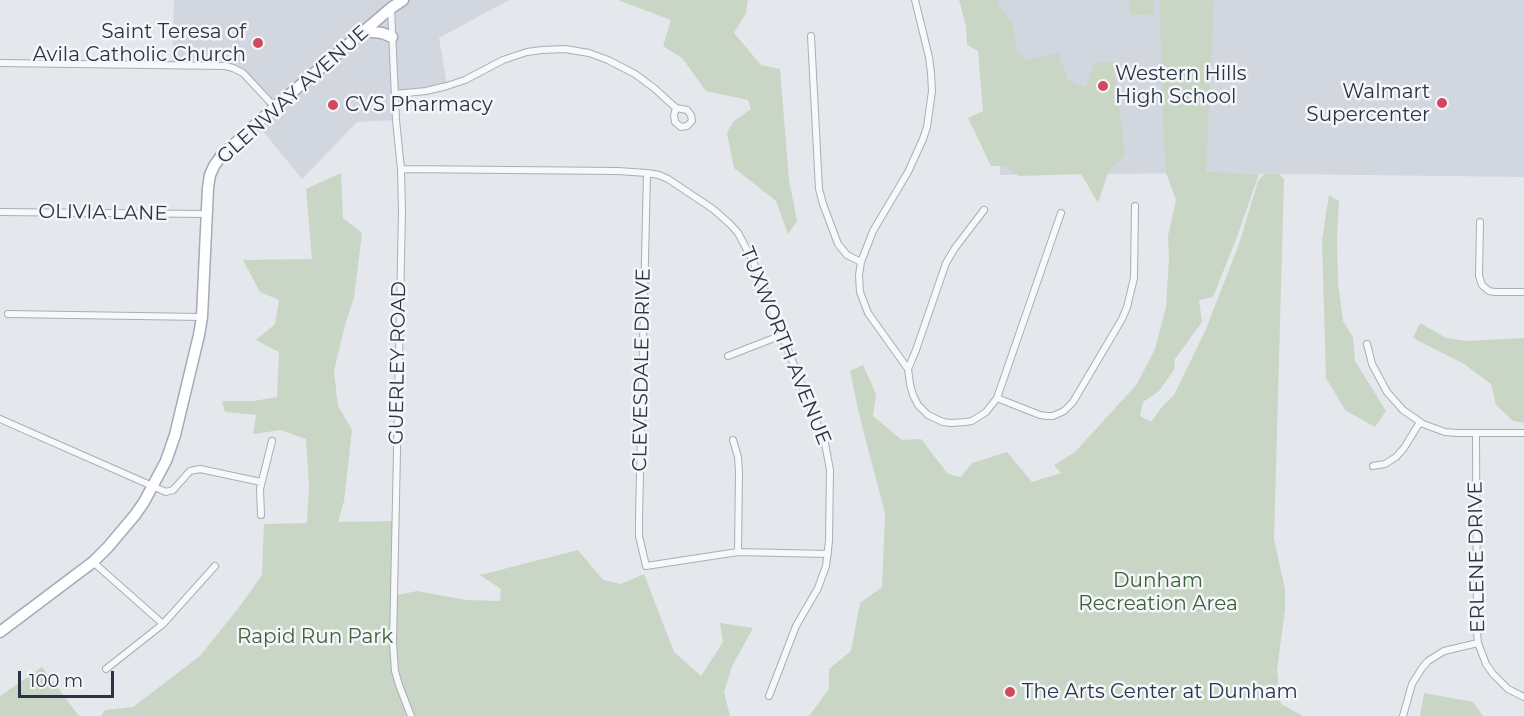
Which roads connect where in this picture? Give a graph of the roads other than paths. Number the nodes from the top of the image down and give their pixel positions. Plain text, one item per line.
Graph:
1 (403, 0) edge
2 (915, 0) edge
3 (391, 8) junction
4 (364, 31) junction
5 (812, 36) dead end
6 (393, 38) junction
7 (0, 63) edge
8 (395, 94) junction
9 (276, 106) junction
10 (676, 108) dead end
11 (401, 169) junction
12 (647, 173) junction
13 (1134, 206) dead end
14 (984, 210) dead end
15 (0, 212) edge
16 (1061, 213) dead end
17 (206, 214) junction
18 (1480, 222) dead end
19 (861, 262) junction
20 (1524, 292) edge
21 (8, 314) dead end
22 (202, 317) junction
23 (782, 335) junction
24 (1367, 344) dead end
25 (728, 356) dead end
26 (908, 369) junction
27 (997, 398) junction
28 (0, 418) edge
29 (1420, 422) junction
30 (1524, 433) edge
31 (1476, 434) junction
32 (733, 440) dead end
33 (272, 441) dead end
34 (1373, 466) dead end
35 (261, 482) junction
36 (152, 487) junction
37 (261, 514) dead end
38 (738, 552) junction
39 (828, 554) junction
40 (93, 562) junction
41 (215, 566) dead end
42 (163, 624) junction
43 (0, 632) edge
44 (1478, 643) junction
45 (106, 669) dead end
46 (769, 696) dead end
47 (1524, 697) edge
48 (411, 716) edge
49 (1402, 716) edge

1 - 3 main road, GLENWAY AVENUE
2 - 19 street
3 - 4 main road, GLENWAY AVENUE
3 - 6 street, GUERLEY ROAD
4 - 6 main road
4 - 9 main road, GLENWAY AVENUE
5 - 19 street
6 - 8 street, GUERLEY ROAD
7 - 9 street
8 - 10 street
8 - 11 street, GUERLEY ROAD
9 - 17 main road, GLENWAY AVENUE
11 - 12 street, TUXWORTH AVENUE
11 - 48 street, GUERLEY ROAD
12 - 23 street, TUXWORTH AVENUE
12 - 38 street, CLEVESDALE DRIVE
13 - 27 street
14 - 26 street
15 - 17 street, OLIVIA LANE
16 - 27 street
17 - 22 main road, GLENWAY AVENUE
18 - 20 street
19 - 26 street
21 - 22 street
22 - 36 main road, GLENWAY AVENUE
23 - 25 street
23 - 39 street, TUXWORTH AVENUE
24 - 29 street
26 - 27 street
28 - 36 street
29 - 31 street
29 - 34 street
30 - 31 street
31 - 44 street, ERLENE DRIVE
32 - 38 street
33 - 35 street
35 - 36 street
35 - 37 street
36 - 40 main road, GLENWAY AVENUE
38 - 39 street
39 - 46 street, TUXWORTH AVENUE
40 - 42 street
40 - 43 main road, GLENWAY AVENUE
41 - 42 street
42 - 45 street
44 - 47 street, ERLENE DRIVE
44 - 49 street

